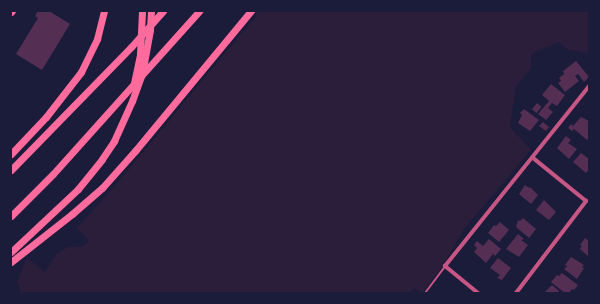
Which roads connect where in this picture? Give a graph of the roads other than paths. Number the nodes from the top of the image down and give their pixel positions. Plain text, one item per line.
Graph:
1 (104, 11) edge
2 (142, 11) edge
3 (150, 11) edge
4 (163, 11) edge
5 (199, 11) edge
6 (251, 11) edge
7 (589, 86) edge
8 (125, 118) junction
9 (11, 154) edge
10 (533, 158) junction
11 (11, 170) edge
12 (11, 216) edge
13 (11, 252) edge
14 (11, 262) edge
15 (445, 266) junction
16 (425, 293) edge
17 (478, 293) edge
18 (516, 293) edge

1 - 9 highway
2 - 8 highway
3 - 8 highway
4 - 11 highway
5 - 12 highway
6 - 14 highway
7 - 10 street
8 - 13 highway
10 - 15 street
10 - 18 street
15 - 16 lane
15 - 17 street

